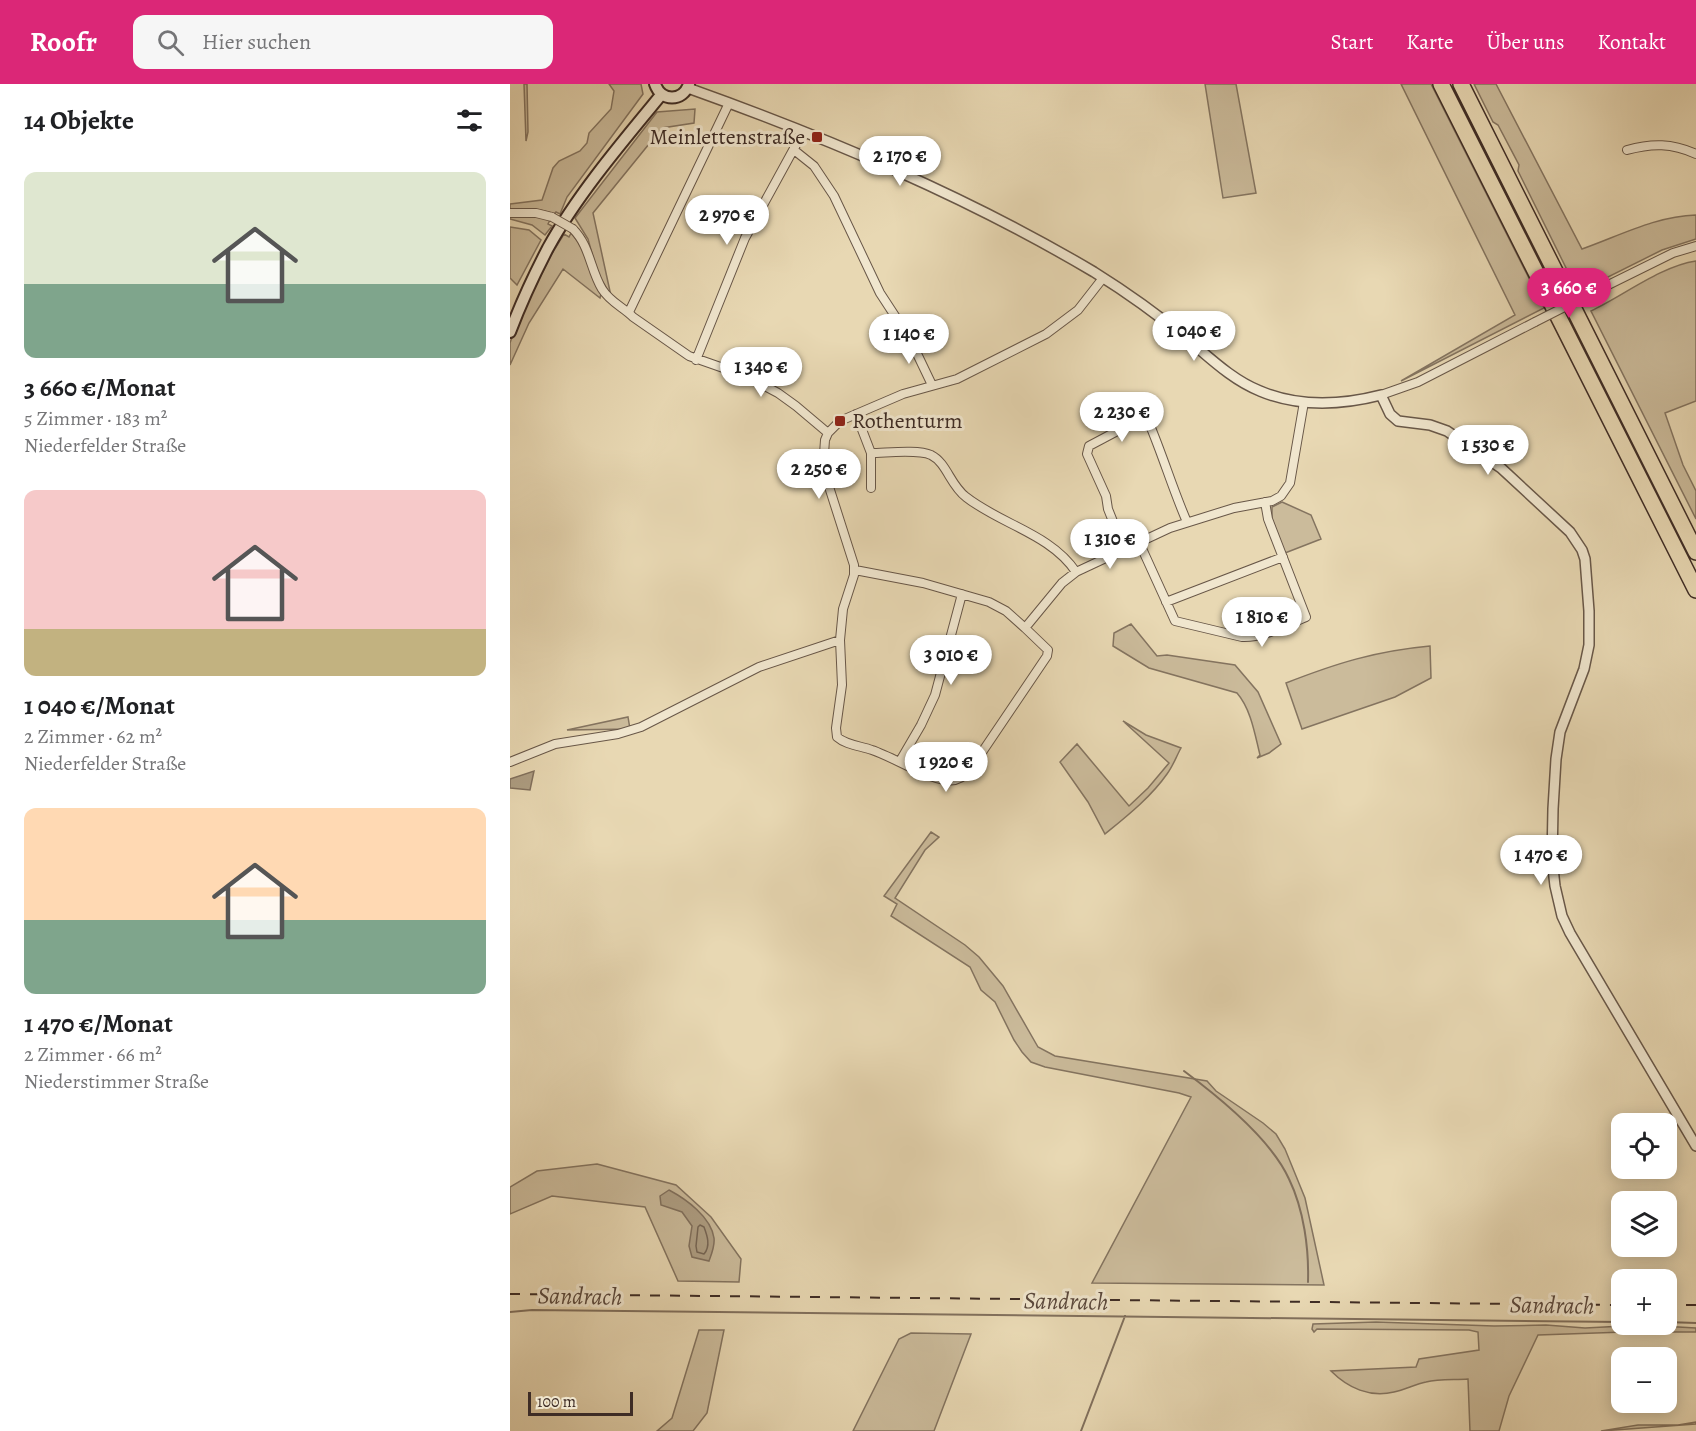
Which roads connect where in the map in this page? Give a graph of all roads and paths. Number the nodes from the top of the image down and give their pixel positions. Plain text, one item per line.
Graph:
1 (655, 84) edge
2 (1441, 84) edge
3 (1461, 84) edge
4 (689, 86) edge
5 (661, 95) junction
6 (729, 103) junction
7 (803, 132) junction
8 (794, 150) junction
9 (1627, 150) dead end
10 (1696, 154) edge
11 (510, 213) edge
12 (1696, 246) edge
13 (1103, 278) junction
14 (629, 312) junction
15 (510, 332) edge
16 (696, 360) junction
17 (932, 385) junction
18 (1381, 396) junction
19 (1304, 402) junction
20 (856, 414) junction
21 (828, 433) junction
22 (871, 453) junction
23 (871, 488) dead end
24 (1265, 502) junction
25 (1188, 522) junction
26 (1139, 542) junction
27 (1124, 549) junction
28 (1696, 552) edge
29 (1283, 557) junction
30 (855, 570) junction
31 (1076, 572) junction
32 (1696, 590) edge
33 (962, 594) junction
34 (1166, 602) junction
35 (1025, 628) junction
36 (840, 640) junction
37 (900, 761) junction
38 (510, 762) edge
39 (1696, 1146) edge

1 - 5 main road
2 - 32 highway
3 - 28 highway
4 - 5 main road
4 - 6 street
5 - 15 main road
6 - 7 street
6 - 14 street
7 - 8 street
7 - 13 street
8 - 16 street
8 - 17 street
9 - 10 street
11 - 14 street, bridge
12 - 18 street, bridge
13 - 17 street
13 - 19 street
14 - 16 street
16 - 21 street
17 - 20 street
18 - 19 street
18 - 39 street
19 - 24 street
20 - 21 street
20 - 22 street
21 - 30 street
22 - 23 street
22 - 31 street
24 - 25 street
24 - 29 street
25 - 26 street
25 - 27 street
26 - 27 street
26 - 34 street
27 - 31 street
29 - 34 street
29 - 34 street
30 - 33 street
30 - 36 street
31 - 35 street
33 - 35 street
33 - 37 street
35 - 37 street
36 - 37 street
36 - 38 street

